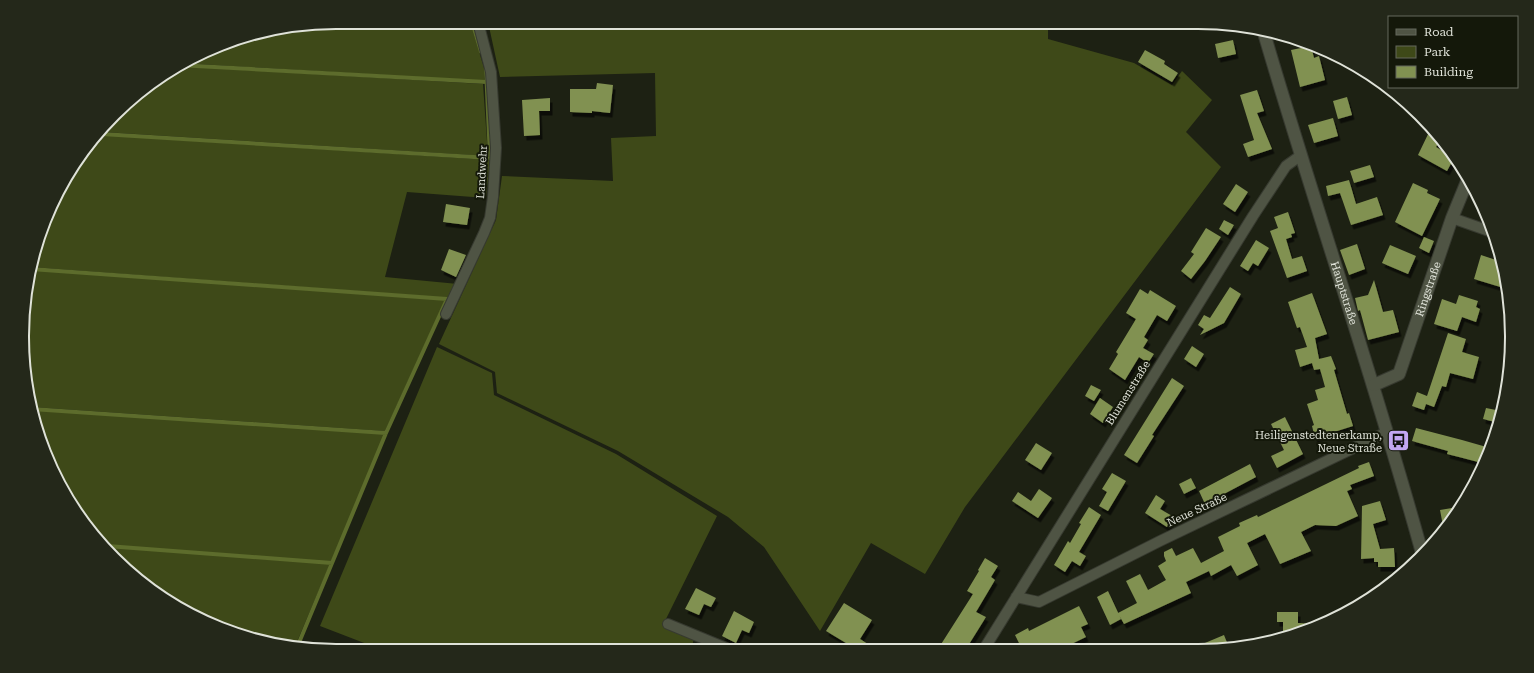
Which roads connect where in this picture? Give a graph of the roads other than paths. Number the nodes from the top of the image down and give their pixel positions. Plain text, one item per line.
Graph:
1 (480, 29) edge
2 (1265, 37) edge
3 (1300, 156) junction
4 (1465, 186) edge
5 (1452, 218) junction
6 (1486, 230) edge
7 (446, 314) dead end
8 (1374, 385) junction
9 (1387, 432) junction
10 (1421, 548) edge
11 (1016, 597) junction
12 (668, 624) dead end
13 (716, 644) edge
14 (987, 644) edge

1 - 7 street, Landwehr
2 - 3 street, Hauptstraße
3 - 8 street, Hauptstraße
3 - 11 street, Blumenstraße
4 - 5 street, Ringstraße
5 - 6 street
5 - 8 street, Ringstraße
8 - 9 street, Hauptstraße
9 - 10 street, Hauptstraße
9 - 11 street, Neue Straße
11 - 14 street, Blumenstraße
12 - 13 street

